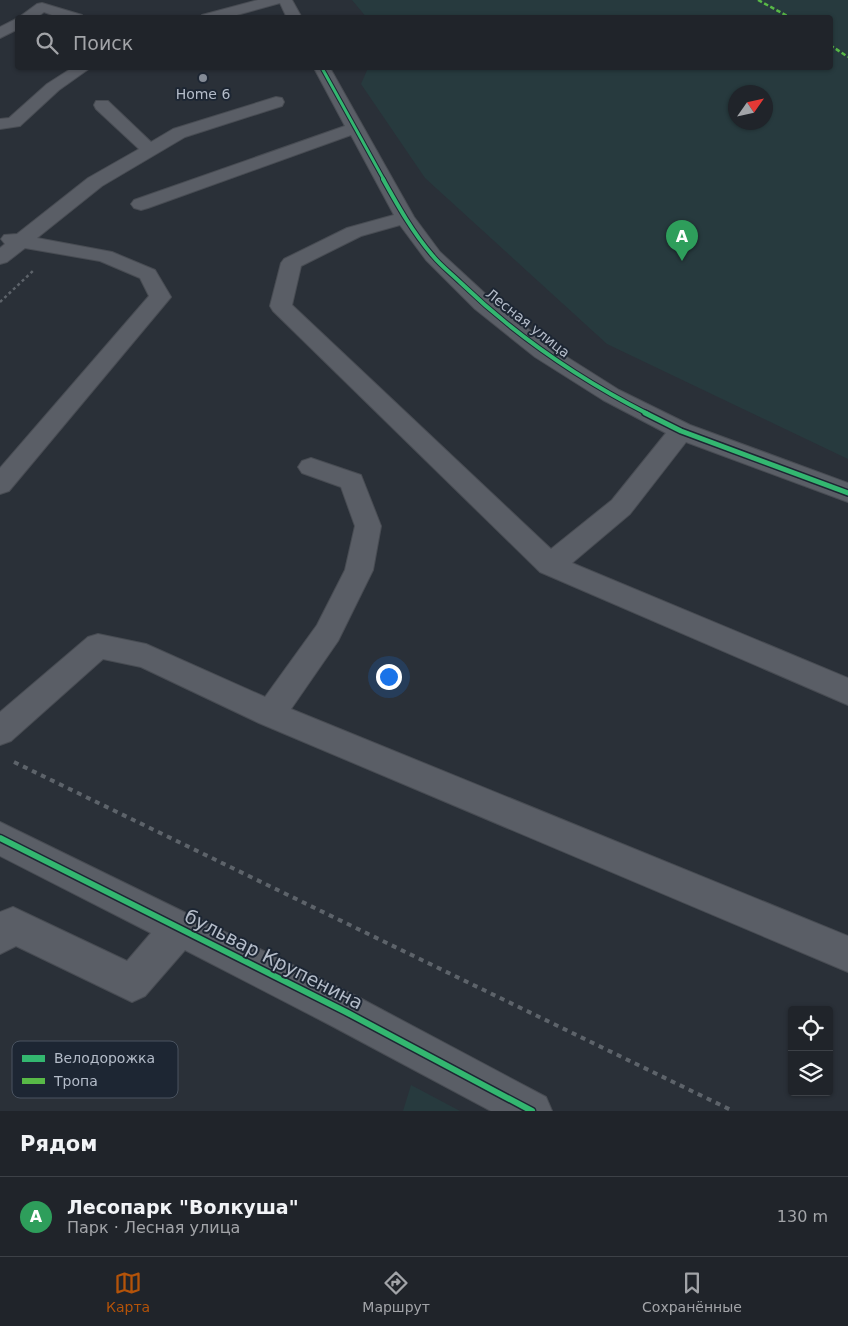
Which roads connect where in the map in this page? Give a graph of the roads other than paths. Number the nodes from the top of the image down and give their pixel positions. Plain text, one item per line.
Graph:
1 (275, 0) edge
2 (285, 0) edge
3 (40, 3) edge
4 (28, 15) edge
5 (70, 15) edge
6 (218, 15) edge
7 (293, 15) edge
8 (15, 24) edge
9 (0, 33) edge
10 (79, 70) edge
11 (323, 70) edge
12 (276, 102) dead end
13 (102, 105) dead end
14 (0, 124) edge
15 (355, 128) junction
16 (150, 150) junction
17 (141, 204) dead end
18 (405, 218) junction
19 (10, 239) edge
20 (0, 258) edge
21 (681, 431) junction
22 (311, 467) dead end
23 (0, 485) edge
24 (848, 493) edge
25 (550, 565) junction
26 (848, 692) edge
27 (270, 714) junction
28 (3, 745) edge
29 (0, 838) edge
30 (180, 928) junction
31 (0, 936) edge
32 (848, 954) edge
33 (532, 1111) edge

1 - 6 street
2 - 7 street
3 - 4 street
3 - 5 street
8 - 9 street
10 - 14 street
11 - 15 street, Лесная улица
12 - 16 street
13 - 16 street
15 - 17 street
15 - 18 street, Лесная улица
16 - 19 street
18 - 21 street, Лесная улица
18 - 25 street
19 - 20 street
19 - 23 street
21 - 24 street, Лесная улица
21 - 25 street
22 - 27 street
25 - 26 street
27 - 28 street
27 - 32 street
29 - 30 street, бульвар Крупенина
30 - 31 street
30 - 33 street, бульвар Крупенина

